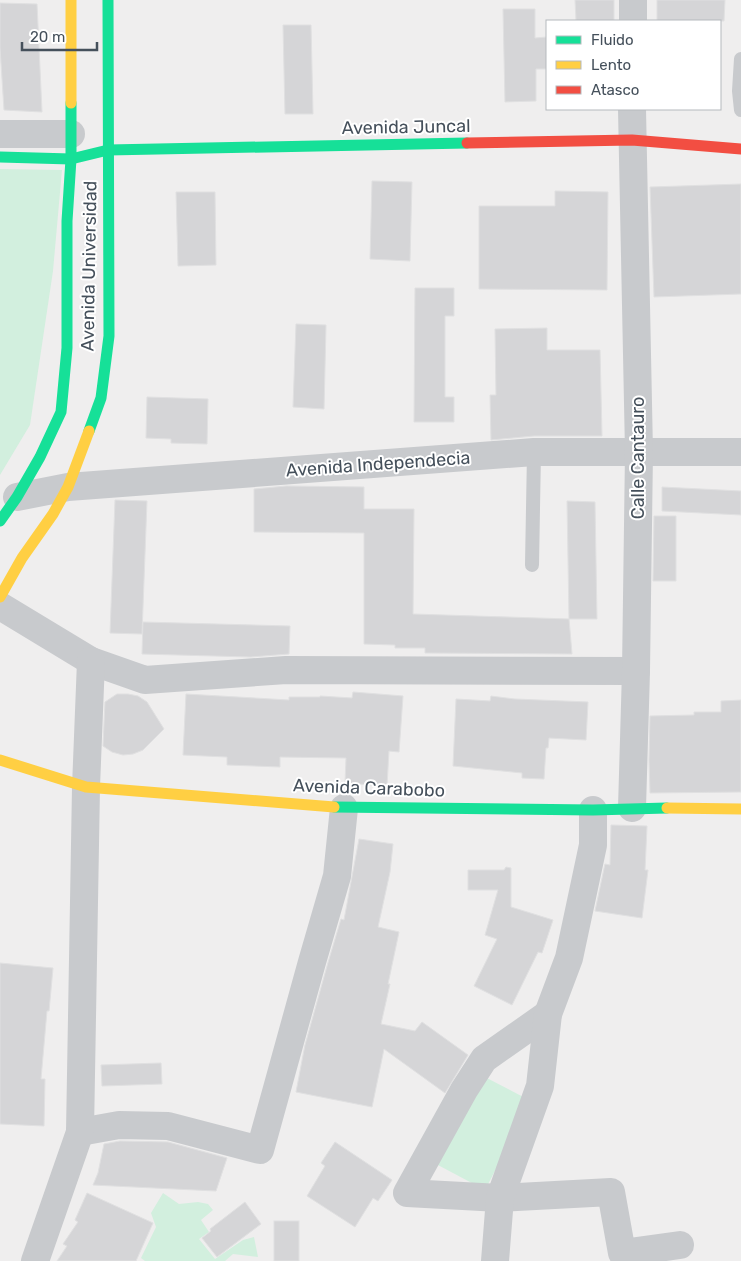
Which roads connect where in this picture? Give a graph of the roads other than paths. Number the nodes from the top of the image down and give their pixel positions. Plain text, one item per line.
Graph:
1 (71, 0) edge
2 (108, 0) edge
3 (633, 0) edge
4 (633, 20) edge
5 (741, 59) edge
6 (632, 110) edge
7 (741, 110) edge
8 (0, 134) edge
9 (632, 140) junction
10 (71, 146) junction
11 (741, 149) edge
12 (108, 150) junction
13 (0, 157) edge
14 (534, 452) junction
15 (640, 452) junction
16 (741, 452) edge
17 (68, 487) junction
18 (17, 497) junction
19 (0, 521) edge
20 (532, 565) dead end
21 (0, 597) edge
22 (0, 606) edge
23 (91, 661) junction
24 (636, 671) junction
25 (0, 760) edge
26 (86, 787) junction
27 (344, 808) junction
28 (632, 808) junction
29 (593, 810) junction
30 (741, 810) edge
31 (548, 1014) junction
32 (80, 1132) junction
33 (500, 1198) junction
34 (680, 1245) dead end
35 (35, 1261) edge
36 (494, 1261) edge

1 - 10 main road, Avenida Universidad
2 - 12 main road, Avenida Universidad
3 - 4 street
5 - 7 lane
6 - 9 street, Calle Cantauro
8 - 10 street
9 - 11 main road, Avenida Juncal
9 - 12 main road, Avenida Juncal
9 - 15 street, Calle Cantauro
10 - 12 main road, Avenida Juncal
10 - 13 main road, Avenida Juncal
10 - 18 main road, Avenida Universidad
12 - 17 main road, Avenida Universidad
14 - 15 street, Avenida Independecia
14 - 17 street, Avenida Independecia
14 - 20 lane
15 - 16 street, Avenida Independecia
15 - 24 street, Calle Cantauro
17 - 18 street, Avenida Independecia
17 - 21 main road, Avenida Universidad
18 - 19 main road, Avenida Universidad
22 - 23 street
23 - 24 street
23 - 26 street
24 - 28 street, Calle Cantauro
25 - 26 main road, Avenida Carabobo
26 - 27 main road, Avenida Carabobo
26 - 32 street
27 - 29 main road, Avenida Carabobo
27 - 32 street
28 - 29 main road, Avenida Carabobo
28 - 30 main road, Avenida Carabobo
29 - 31 street
31 - 33 street
31 - 33 street
32 - 35 street
33 - 34 street
33 - 36 street

